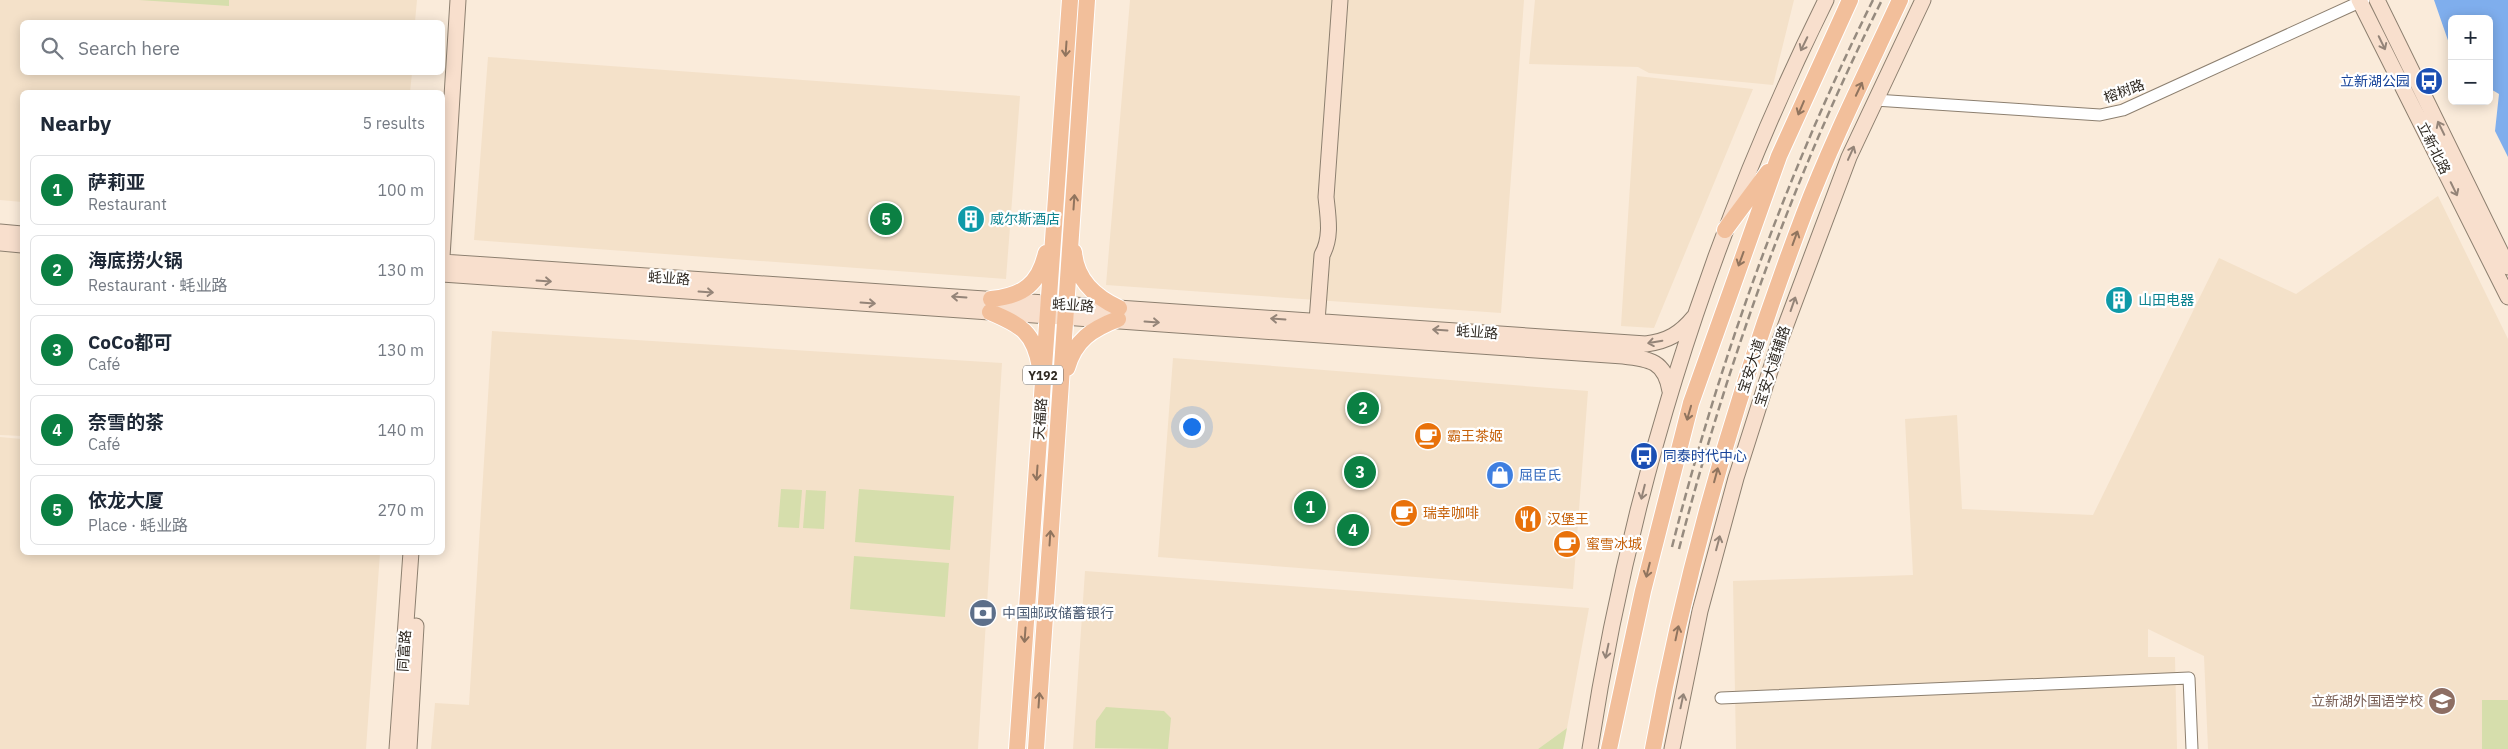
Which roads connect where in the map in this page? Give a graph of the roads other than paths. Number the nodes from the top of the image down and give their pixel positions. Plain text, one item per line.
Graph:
1 (452, 0) edge
2 (458, 0) edge
3 (1070, 0) edge
4 (1088, 0) edge
5 (1340, 0) edge
6 (1826, 0) edge
7 (1850, 0) edge
8 (1900, 0) edge
9 (1923, 0) edge
10 (2376, 0) edge
11 (2361, 1) edge
12 (1875, 100) junction
13 (445, 104) edge
14 (1780, 156) junction
15 (445, 209) edge
16 (1054, 224) junction
17 (1072, 224) junction
18 (1725, 230) junction
19 (0, 232) edge
20 (20, 234) edge
21 (0, 243) edge
22 (20, 245) edge
23 (445, 262) edge
24 (2508, 267) edge
25 (445, 274) edge
26 (2508, 297) edge
27 (991, 305) junction
28 (1048, 309) junction
29 (1066, 310) junction
30 (1118, 313) junction
31 (1694, 317) junction
32 (1317, 321) junction
33 (1042, 388) junction
34 (1670, 391) junction
35 (1060, 392) junction
36 (411, 555) edge
37 (420, 555) edge
38 (1721, 698) dead end
39 (397, 749) edge
40 (409, 749) edge
41 (1017, 749) edge
42 (1036, 749) edge
43 (1590, 749) edge
44 (1609, 749) edge
45 (1653, 749) edge
46 (1672, 749) edge
47 (2192, 749) edge

1 - 13 street
2 - 15 street
3 -> 16 main road, 天福路 / Y192
17 -> 4 main road, 天福路 / Y192
5 - 32 street
6 -> 18 street
7 -> 14 main road
45 -> 8 main road, 宝安大道
9 - 12 street, 宝安大道辅路
24 -> 10 street, 立新北路
11 - 12 street, 榕树路
11 -> 26 street, 立新北路
46 -> 12 street, 宝安大道辅路
14 - 18 main road
14 -> 44 main road
16 - 27 main road
16 - 28 main road, 天福路 / Y192
17 - 29 main road, 天福路 / Y192
17 - 30 main road
18 - 31 street
19 - 20 street
21 - 22 street
27 -> 23 street, 蚝业路
25 -> 27 street, 蚝业路
27 - 28 street, 蚝业路
27 - 33 main road
28 - 29 street, 蚝业路
28 - 33 main road, 天福路 / Y192
29 - 30 street, 蚝业路
29 - 35 main road, 天福路 / Y192
32 -> 30 street, 蚝业路
30 -> 34 street, 蚝业路
30 - 35 main road
31 -> 32 street, 蚝业路
31 - 34 street
33 -> 41 main road, 天福路 / Y192
34 -> 43 street
42 -> 35 main road, 天福路 / Y192
36 - 39 street, 同富路
37 - 40 street, 同富路
38 - 47 street

